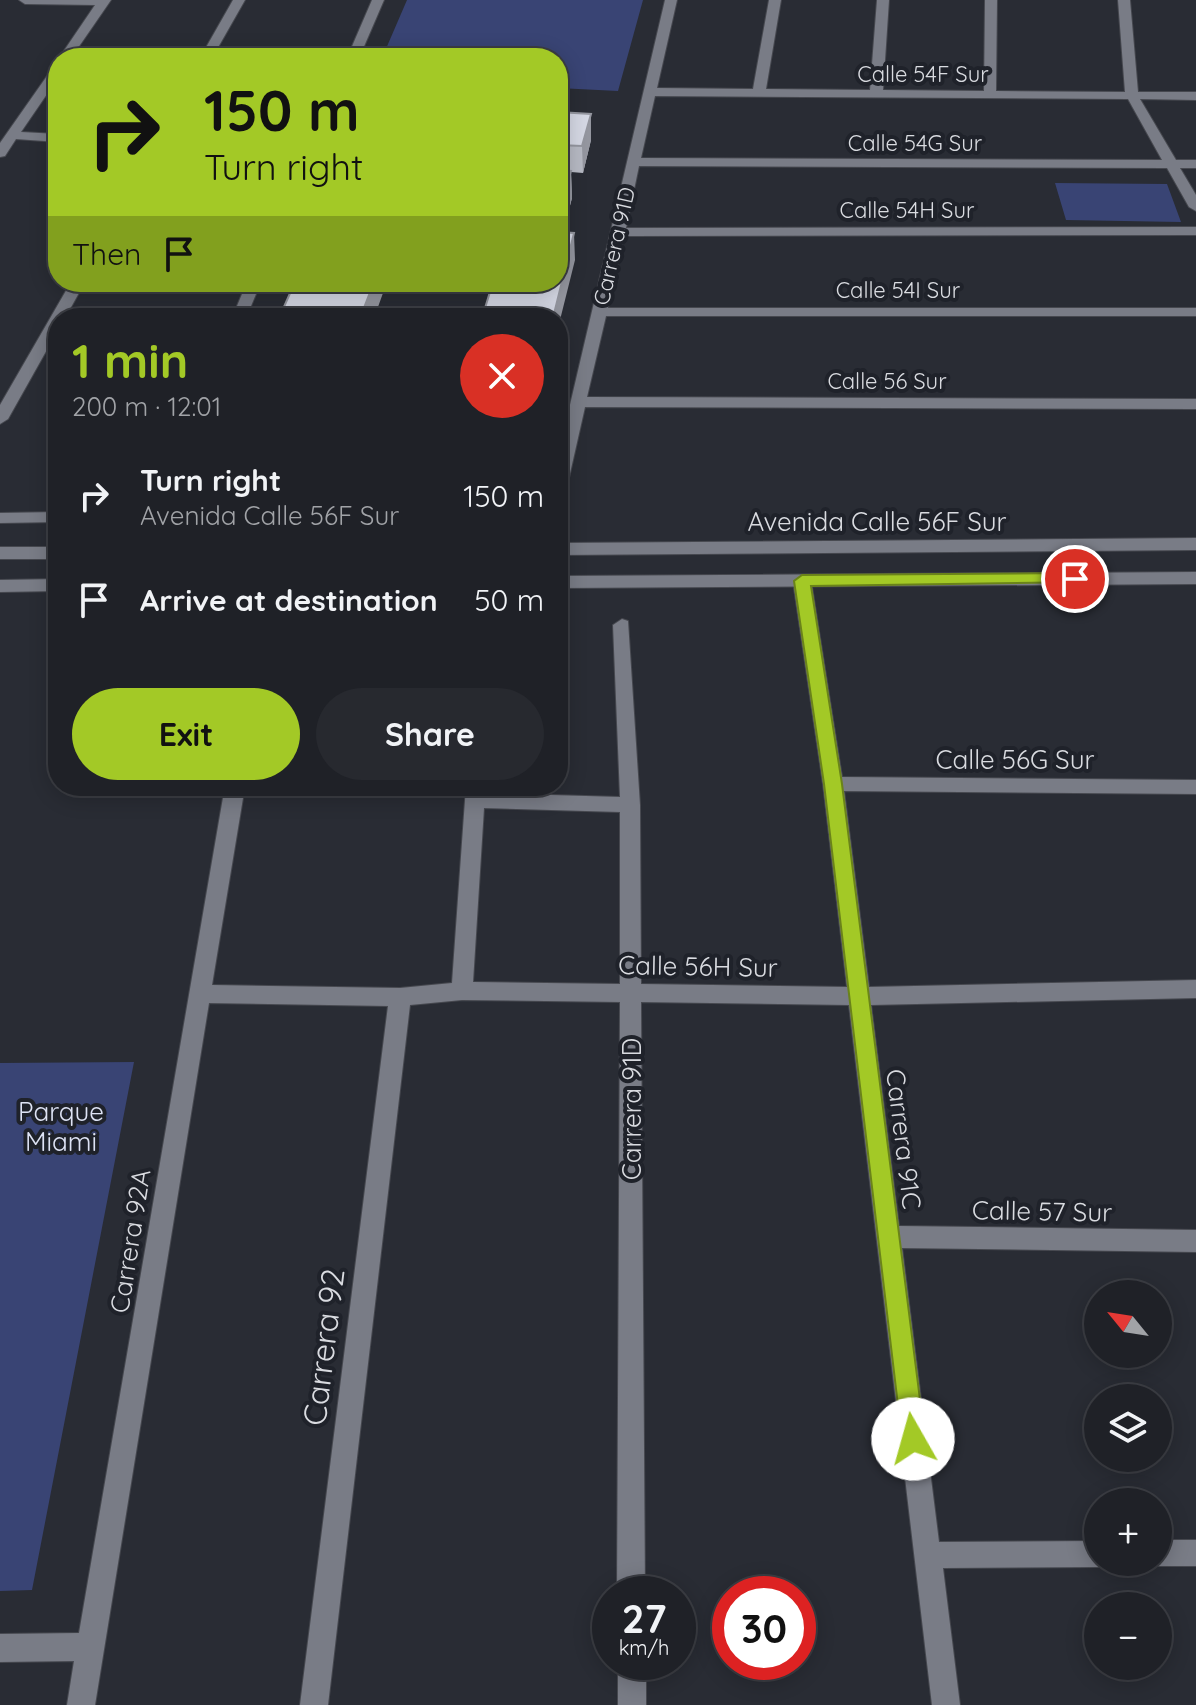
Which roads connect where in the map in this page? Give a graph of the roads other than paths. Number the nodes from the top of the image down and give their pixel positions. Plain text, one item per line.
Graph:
1 (25, 0) edge
2 (239, 0) edge
3 (378, 0) edge
4 (671, 0) edge
5 (775, 0) edge
6 (883, 0) edge
7 (991, 0) edge
8 (1124, 0) edge
9 (104, 1) edge
10 (72, 48) edge
11 (212, 48) edge
12 (357, 48) edge
13 (48, 84) edge
14 (650, 92) junction
15 (759, 93) junction
16 (876, 94) junction
17 (990, 95) junction
18 (1132, 96) junction
19 (1196, 96) edge
20 (13, 135) junction
21 (48, 137) edge
22 (0, 153) edge
23 (634, 162) junction
24 (1171, 163) junction
25 (1196, 164) edge
26 (1196, 207) edge
27 (1196, 231) edge
28 (618, 232) junction
29 (599, 312) junction
30 (1196, 312) edge
31 (48, 335) edge
32 (578, 402) junction
33 (1196, 404) edge
34 (0, 419) edge
35 (568, 446) edge
36 (48, 517) edge
37 (0, 518) edge
38 (1196, 544) edge
39 (568, 549) edge
40 (0, 553) edge
41 (48, 553) edge
42 (1196, 578) edge
43 (802, 581) junction
44 (568, 582) edge
45 (48, 585) edge
46 (0, 586) edge
47 (622, 625) dead end
48 (833, 784) junction
49 (1196, 787) edge
50 (233, 796) edge
51 (475, 796) edge
52 (514, 796) edge
53 (630, 805) junction
54 (1196, 989) edge
55 (462, 991) junction
56 (631, 993) junction
57 (200, 994) junction
58 (858, 996) junction
59 (400, 997) junction
60 (888, 1237) junction
61 (1196, 1241) edge
62 (1172, 1553) edge
63 (1196, 1553) edge
64 (1084, 1554) edge
65 (928, 1555) junction
66 (631, 1576) edge
67 (91, 1647) junction
68 (0, 1648) edge
69 (632, 1680) edge
70 (81, 1705) edge
71 (314, 1705) edge
72 (632, 1705) edge
73 (946, 1705) edge

1 - 9 street
2 - 11 street
3 - 12 street
4 - 14 street, Carrera 91D
5 - 15 street
6 - 16 street
7 - 17 street
8 - 18 street
9 - 10 street
13 - 20 street
14 - 15 street, Calle 54F Sur
14 - 23 street, Carrera 91D
15 - 16 street, Calle 54F Sur
16 - 17 street, Calle 54F Sur
17 - 18 street, Calle 54F Sur
18 - 19 street, Calle 54F Sur
18 - 24 street
20 - 21 street
20 - 22 street
23 - 24 street, Calle 54G Sur
23 - 28 street, Carrera 91D
24 - 25 street, Calle 54G Sur
24 - 26 street
27 - 28 street, Calle 54H Sur
28 - 29 street, Carrera 91D
29 - 30 street, Calle 54I Sur
29 - 32 street, Carrera 91D
31 - 34 street
32 - 33 street, Calle 56 Sur
32 - 35 street, Carrera 91D
36 - 37 street
38 - 39 street, Avenida Calle 56F Sur
40 - 41 street
42 - 43 street
43 - 44 street
43 - 48 street, Carrera 91C
45 - 46 street
47 - 53 street, Carrera 91D
48 - 49 street, Calle 56G Sur
48 - 58 street, Carrera 91C
50 - 57 street, Carrera 92A
51 - 55 street
52 - 53 street
53 - 56 street, Carrera 91D
54 - 58 street, Calle 56H Sur
55 - 56 street, Calle 56H Sur
55 - 59 street, Calle 56H Sur
56 - 58 street, Calle 56H Sur
56 - 66 street, Carrera 91D
57 - 59 street, Calle 56H Sur
57 - 67 street, Carrera 92A
58 - 60 street, Carrera 91C
59 - 71 street, Carrera 92
60 - 61 street, Calle 57 Sur
60 - 65 street, Carrera 91C
62 - 63 street
64 - 65 street
65 - 73 street, Carrera 91C
67 - 68 street
67 - 70 street, Carrera 92A
69 - 72 street

